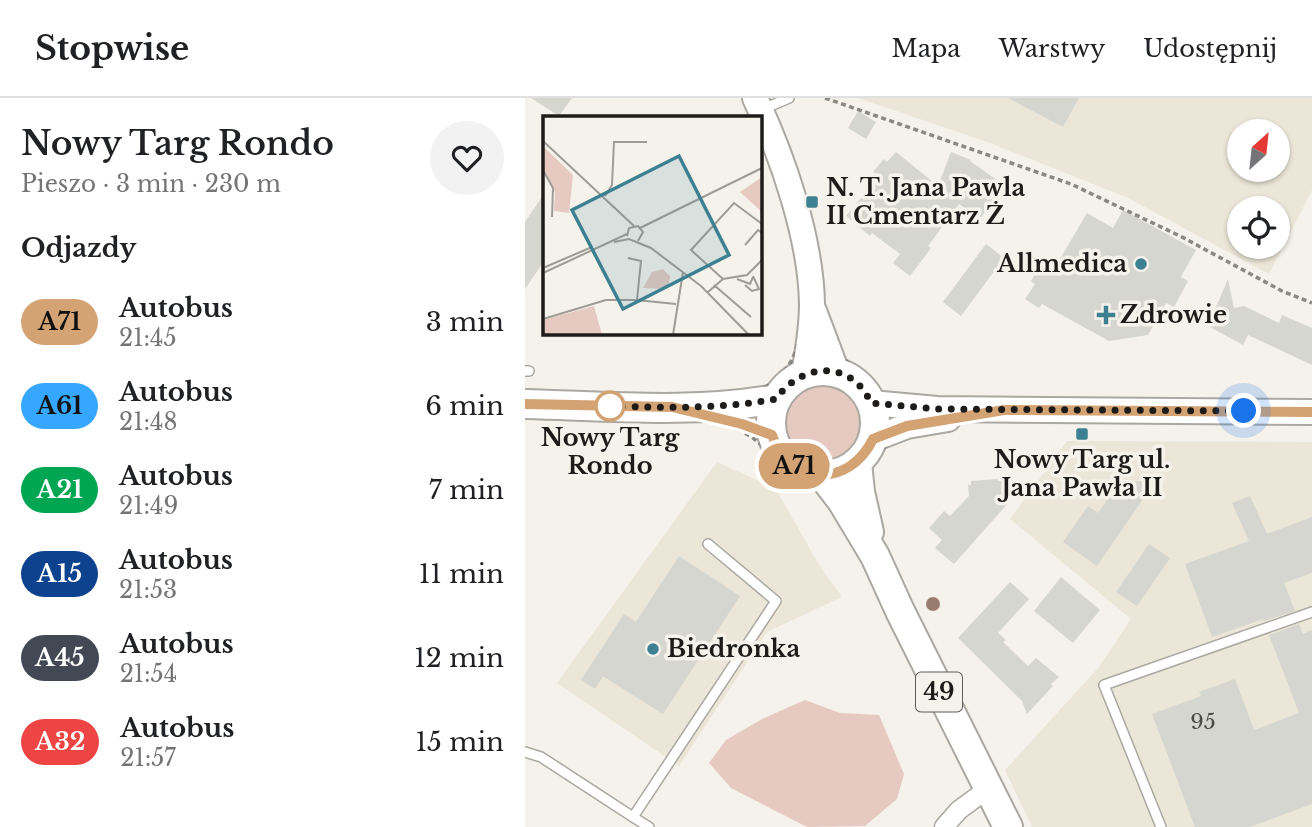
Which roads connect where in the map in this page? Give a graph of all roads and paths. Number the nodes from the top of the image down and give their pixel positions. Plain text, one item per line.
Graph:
1 (789, 98) edge
2 (825, 98) edge
3 (758, 104) edge
4 (1312, 303) edge
5 (817, 342) junction
6 (838, 372) junction
7 (804, 374) junction
8 (776, 399) junction
9 (871, 403) junction
10 (525, 404) edge
11 (1312, 412) edge
12 (742, 414) junction
13 (903, 417) junction
14 (772, 435) junction
15 (873, 439) junction
16 (857, 463) junction
17 (822, 475) junction
18 (851, 496) junction
19 (708, 544) dead end
20 (1312, 612) edge
21 (525, 752) edge
22 (989, 788) junction
23 (633, 817) junction
24 (649, 827) edge
25 (944, 827) edge
26 (1008, 827) edge
27 (1161, 827) edge

1 - 3 lane
2 - 4 path
3 - 5 street
5 - 6 street
5 - 7 street
5 - 12 path
5 - 13 path
6 - 7 main road
6 - 9 main road
7 - 8 main road
8 - 12 main road
8 - 14 main road
9 - 13 street
9 - 15 main road
10 - 12 main road
11 - 13 street
12 - 14 main road
12 - 18 path
13 - 15 street
13 - 18 path
14 - 17 main road
15 - 16 main road
16 - 17 main road
16 - 18 main road, 49
17 - 18 main road, 49
18 - 22 main road, 49
19 - 23 lane
20 - 27 lane
21 - 23 lane
22 - 25 street
22 - 26 main road, 49
23 - 24 lane

